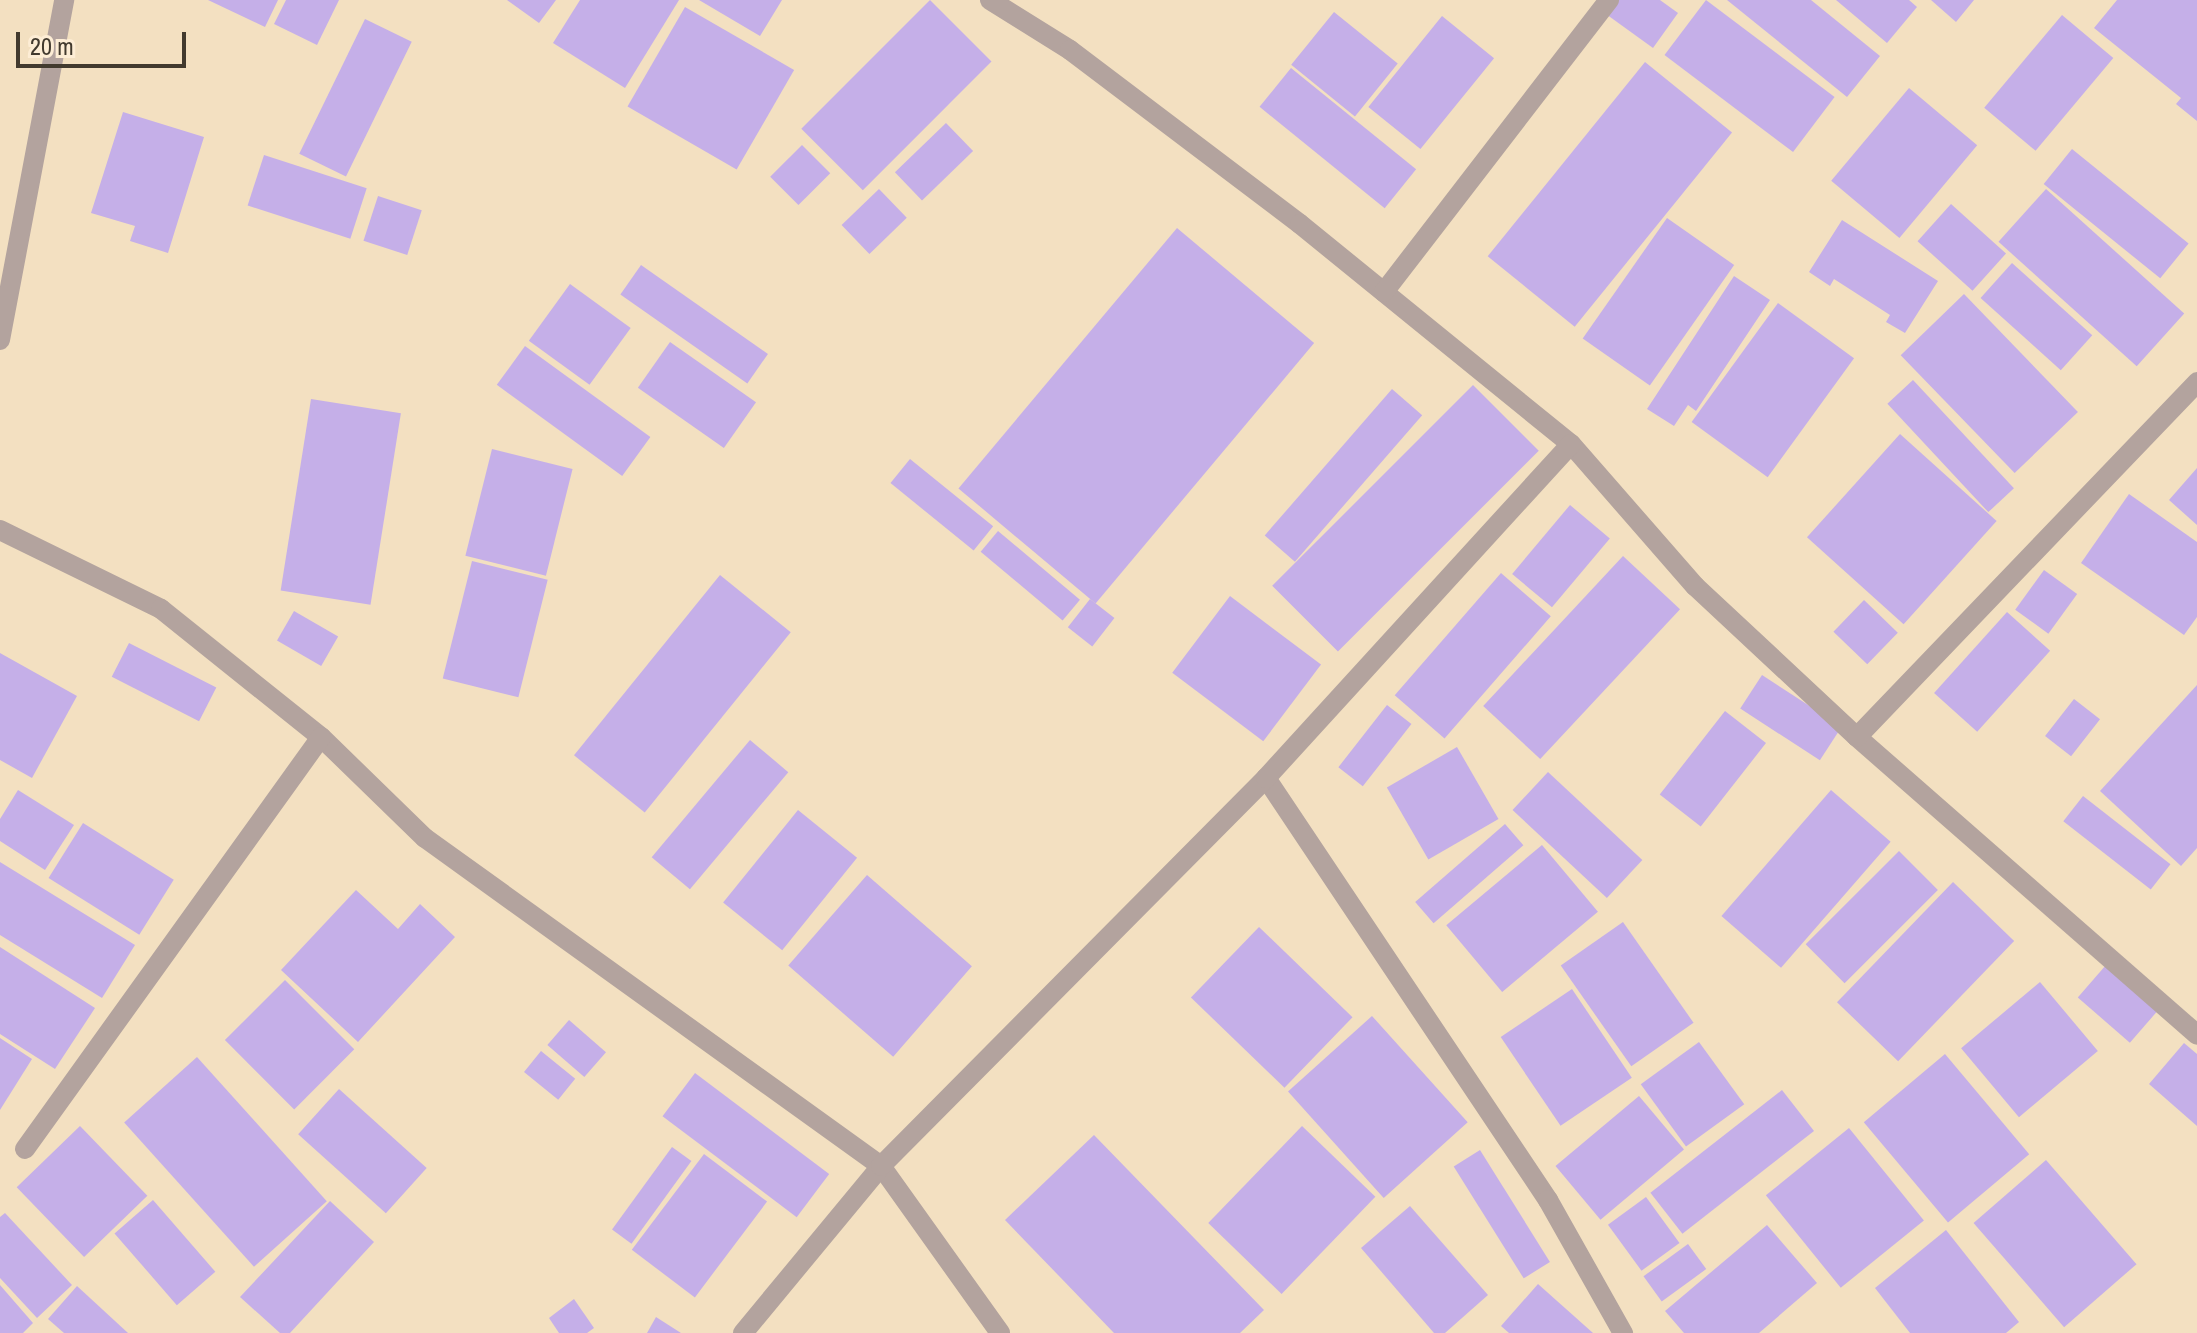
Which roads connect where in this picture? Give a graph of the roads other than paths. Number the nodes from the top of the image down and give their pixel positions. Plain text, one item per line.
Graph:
1 (64, 0) edge
2 (990, 0) edge
3 (1609, 0) edge
4 (1384, 292) junction
5 (0, 340) edge
6 (2197, 382) edge
7 (1571, 444) junction
8 (0, 530) edge
9 (321, 737) junction
10 (1857, 737) junction
11 (1266, 778) junction
12 (2197, 1035) edge
13 (25, 1149) dead end
14 (881, 1166) junction
15 (743, 1333) edge
16 (1000, 1333) edge
17 (1623, 1333) edge

1 - 5 street
2 - 4 street
3 - 4 street
4 - 7 street
6 - 10 street
7 - 10 street
7 - 11 street
8 - 9 street
9 - 13 street
9 - 14 street
10 - 12 street
11 - 14 street
11 - 17 street
14 - 15 street
14 - 16 street

